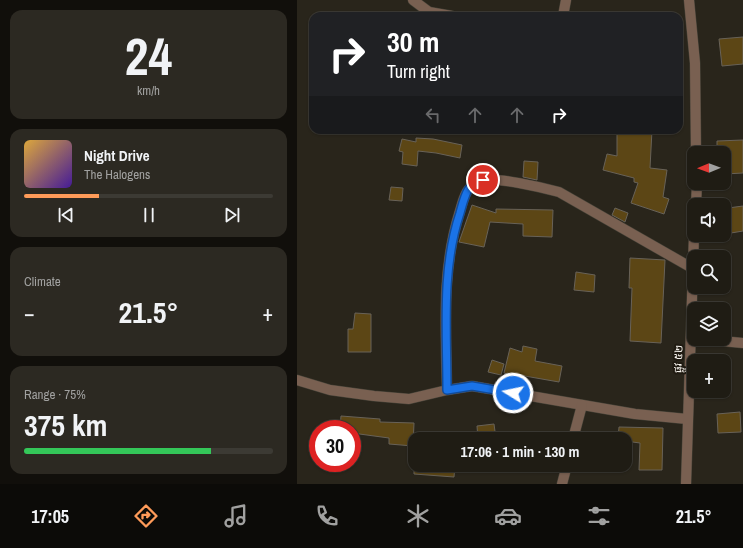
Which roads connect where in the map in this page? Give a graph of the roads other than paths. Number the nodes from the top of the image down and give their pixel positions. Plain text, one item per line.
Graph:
1 (413, 0) edge
2 (566, 0) edge
3 (689, 0) edge
4 (429, 12) edge
5 (564, 12) edge
6 (697, 146) edge
7 (687, 265) edge
8 (731, 342) edge
9 (743, 343) edge
10 (694, 346) edge
11 (297, 380) edge
12 (447, 390) junction
13 (582, 405) junction
14 (687, 419) junction
15 (575, 432) edge
16 (565, 472) edge
17 (562, 484) edge
18 (686, 484) edge

1 - 4 street
2 - 5 street
3 - 6 street
7 - 12 street
8 - 9 street
10 - 14 street, ផ្លូវ ៥២
11 - 12 street
12 - 13 street
13 - 14 street
13 - 15 street
14 - 18 street, ផ្លូវ ៥២
16 - 17 street

